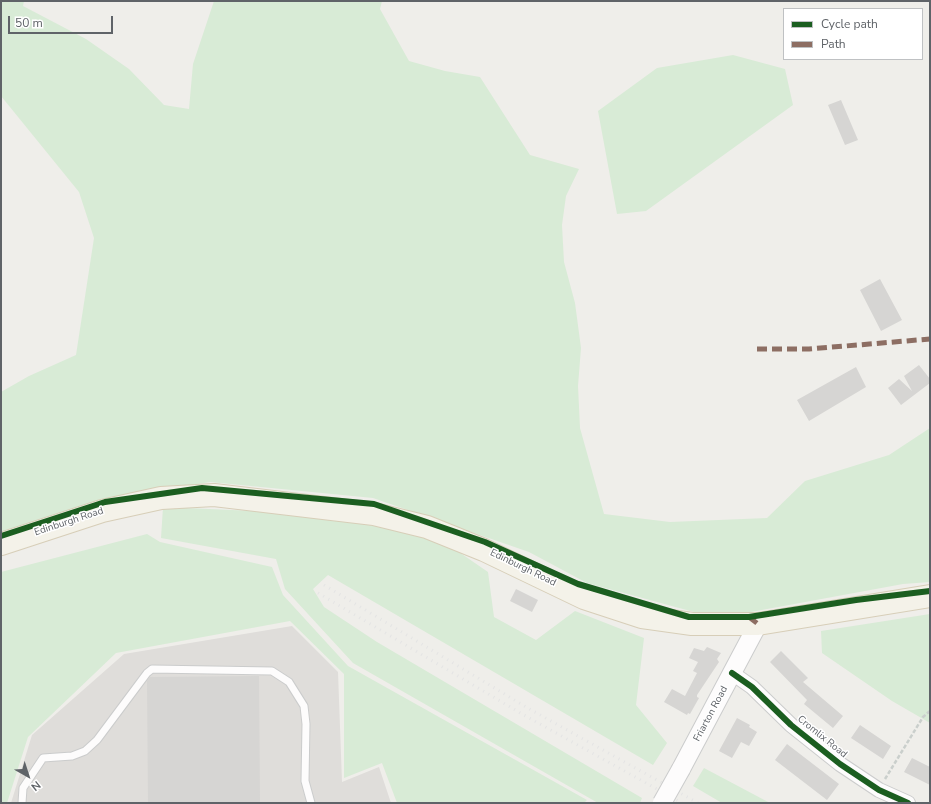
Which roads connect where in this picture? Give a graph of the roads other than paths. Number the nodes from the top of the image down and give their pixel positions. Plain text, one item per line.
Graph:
1 (1, 544) edge
2 (930, 596) edge
3 (758, 624) junction
4 (732, 673) junction
5 (22, 803) edge
6 (311, 803) edge
7 (662, 803) edge
8 (908, 803) edge

1 - 3 main road, Edinburgh Road
2 - 3 main road, Edinburgh Road
3 - 4 street, Friarton Road
4 - 7 street, Friarton Road, bridge
4 - 8 street, Cromlix Road
5 - 6 lane

